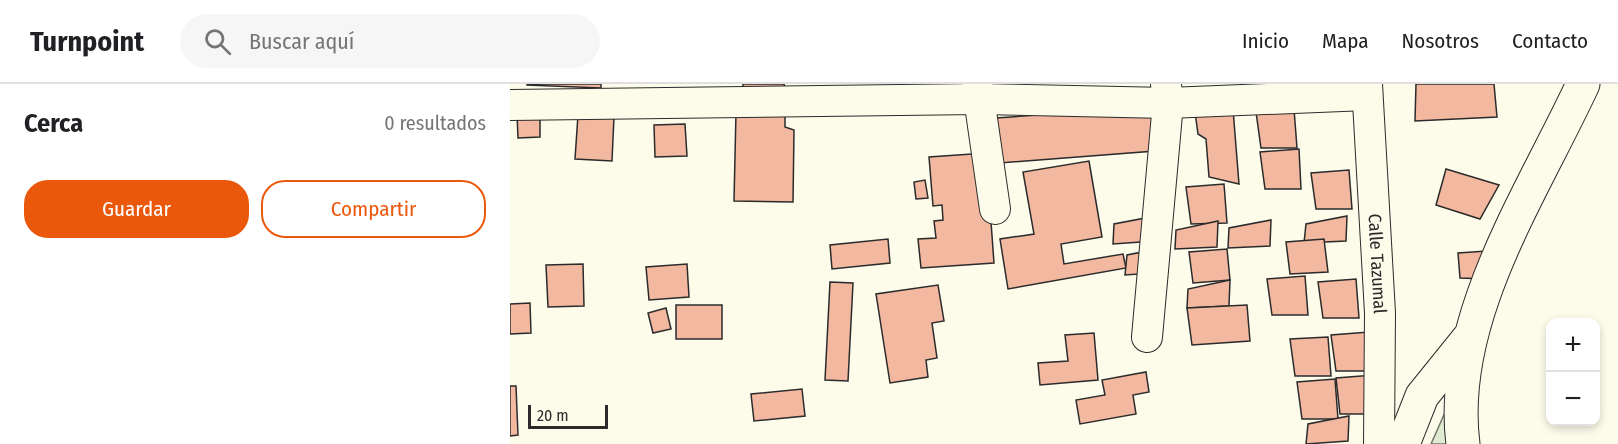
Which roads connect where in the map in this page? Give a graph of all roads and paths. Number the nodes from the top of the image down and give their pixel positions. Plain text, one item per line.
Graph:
1 (1583, 84) edge
2 (1367, 90) edge
3 (978, 91) edge
4 (813, 92) edge
5 (1167, 93) edge
6 (510, 105) edge
7 (995, 209) dead end
8 (1471, 335) junction
9 (1147, 337) dead end
10 (1379, 444) edge
11 (1403, 444) edge
12 (1464, 444) edge

1 - 8 main road
2 - 5 street
2 - 10 street, Calle Tazumal
3 - 4 street
3 - 5 street
3 - 7 street
4 - 6 street
5 - 9 street
8 - 11 main road
8 - 12 main road

